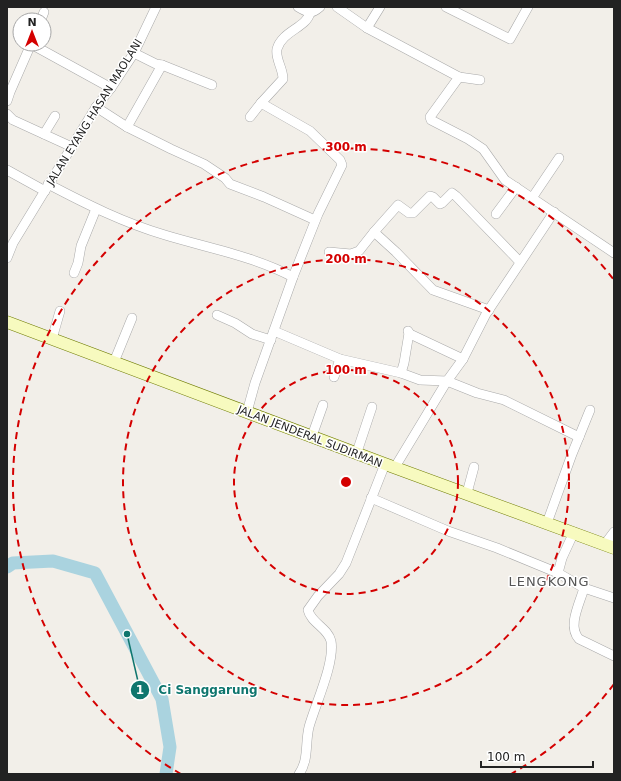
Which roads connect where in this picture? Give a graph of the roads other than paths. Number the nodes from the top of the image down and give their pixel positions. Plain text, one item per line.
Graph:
1 (156, 7) edge
2 (298, 7) edge
3 (320, 7) edge
4 (337, 7) edge
5 (380, 7) edge
6 (446, 7) edge
7 (528, 7) edge
8 (310, 12) junction
9 (367, 28) junction
10 (28, 52) edge
11 (46, 52) edge
12 (134, 53) junction
13 (162, 65) junction
14 (459, 77) junction
15 (480, 80) dead end
16 (212, 85) dead end
17 (111, 88) junction
18 (7, 100) edge
19 (261, 103) junction
20 (96, 107) junction
21 (7, 114) edge
22 (55, 116) dead end
23 (250, 117) dead end
24 (127, 127) junction
25 (44, 134) junction
26 (72, 147) junction
27 (559, 158) dead end
28 (7, 170) edge
29 (516, 187) junction
30 (46, 188) junction
31 (532, 198) junction
32 (96, 209) junction
33 (554, 212) junction
34 (496, 214) dead end
35 (315, 220) junction
36 (374, 232) junction
37 (329, 252) dead end
38 (614, 253) edge
39 (7, 258) edge
40 (520, 262) junction
41 (74, 273) dead end
42 (293, 277) junction
43 (489, 310) junction
44 (60, 311) dead end
45 (217, 315) dead end
46 (132, 318) dead end
47 (7, 322) edge
48 (272, 336) junction
49 (52, 339) junction
50 (340, 359) junction
51 (463, 359) junction
52 (114, 362) junction
53 (401, 373) junction
54 (334, 377) dead end
55 (446, 381) junction
56 (323, 405) dead end
57 (372, 406) dead end
58 (590, 410) dead end
59 (247, 412) junction
60 (312, 436) junction
61 (580, 438) junction
62 (357, 452) junction
63 (390, 465) junction
64 (474, 467) dead end
65 (467, 493) junction
66 (372, 498) junction
67 (547, 523) junction
68 (574, 532) junction
69 (614, 532) edge
70 (610, 546) edge
71 (558, 573) junction
72 (584, 588) junction
73 (614, 598) edge
74 (614, 656) edge
75 (299, 774) edge

1 - 12 street, JALAN EYANG HASAN MAOLANI
2 - 8 street
3 - 8 street
4 - 9 street
5 - 9 street
6 - 7 street
8 - 19 street
9 - 14 street
10 - 18 street
11 - 17 street
12 - 13 street
12 - 17 street, JALAN EYANG HASAN MAOLANI
13 - 16 street
13 - 24 street
14 - 15 street
14 - 29 street
17 - 20 street, JALAN EYANG HASAN MAOLANI
19 - 23 street
19 - 35 street
20 - 24 street
20 - 26 street, JALAN EYANG HASAN MAOLANI
21 - 25 street
22 - 25 street
24 - 35 street
25 - 26 street
26 - 30 street, JALAN EYANG HASAN MAOLANI
27 - 31 street
28 - 30 street
29 - 31 street
29 - 34 street
30 - 32 street
30 - 39 street, JALAN EYANG HASAN MAOLANI
31 - 33 street
32 - 41 street
32 - 42 street
33 - 38 street
33 - 40 street
35 - 42 street
36 - 37 street
36 - 40 street
36 - 43 street
40 - 43 street
42 - 48 street
43 - 51 street
44 - 49 street
45 - 48 street
46 - 52 street
47 - 49 main road, JALAN JENDERAL SUDIRMAN
48 - 50 street
48 - 59 street
49 - 52 main road, JALAN JENDERAL SUDIRMAN
50 - 53 street
50 - 54 street
51 - 53 street
51 - 55 street
52 - 59 main road, JALAN JENDERAL SUDIRMAN
53 - 55 street
55 - 61 street
55 - 63 street
56 - 60 street
57 - 62 street
58 - 61 street
59 - 60 main road, JALAN JENDERAL SUDIRMAN
60 - 62 main road, JALAN JENDERAL SUDIRMAN
61 - 67 street
62 - 63 main road, JALAN JENDERAL SUDIRMAN
63 - 65 main road, JALAN JENDERAL SUDIRMAN
63 - 66 street
64 - 65 street
65 - 67 main road, JALAN JENDERAL SUDIRMAN
66 - 71 street
66 - 75 street
67 - 68 main road, JALAN JENDERAL SUDIRMAN
68 - 70 main road, JALAN JENDERAL SUDIRMAN
68 - 71 street
69 - 70 street
71 - 72 street
72 - 73 street
72 - 74 street

